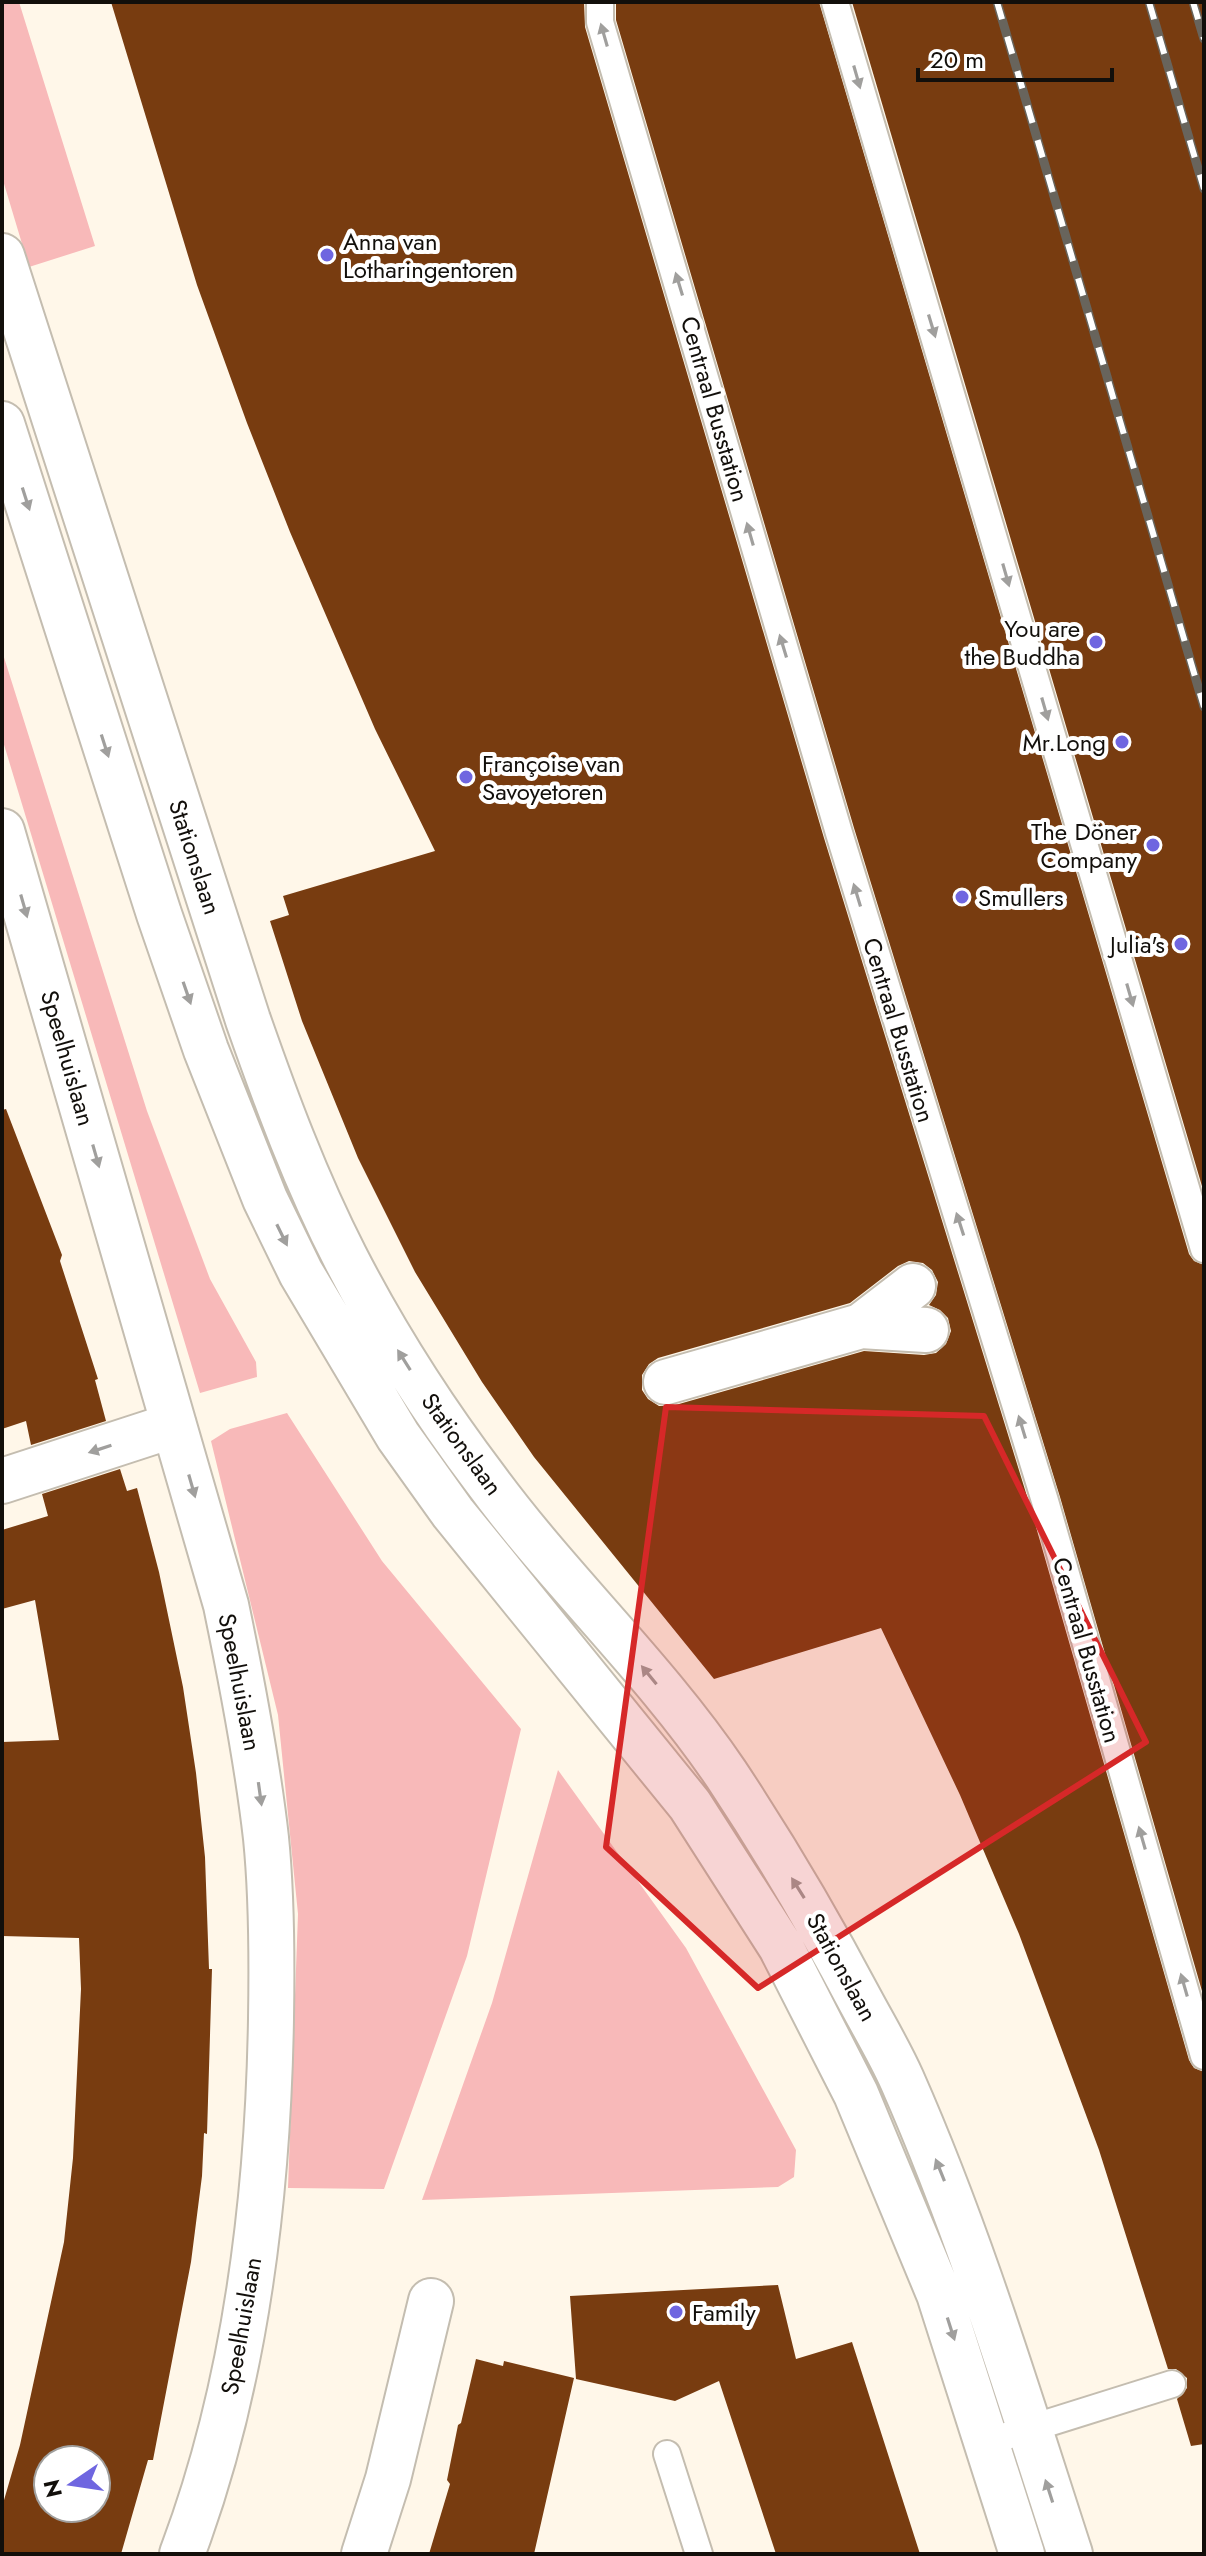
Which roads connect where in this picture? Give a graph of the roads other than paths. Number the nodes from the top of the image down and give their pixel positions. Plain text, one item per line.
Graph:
1 (600, 2) edge
2 (835, 2) edge
3 (2, 256) edge
4 (2, 424) edge
5 (2, 831) edge
6 (1204, 1249) edge
7 (913, 1286) dead end
8 (861, 1326) junction
9 (926, 1330) dead end
10 (666, 1382) dead end
11 (174, 1425) junction
12 (2, 1481) edge
13 (1204, 2056) edge
14 (431, 2301) dead end
15 (1172, 2384) dead end
16 (1029, 2429) junction
17 (987, 2442) junction
18 (667, 2454) dead end
19 (182, 2554) edge
20 (364, 2554) edge
21 (699, 2554) edge
22 (1022, 2554) edge
23 (1070, 2554) edge

13 -> 1 lane, Centraal Busstation
2 -> 6 lane
16 -> 3 main road, Stationslaan
4 -> 17 main road, Stationslaan
5 -> 11 main road, Speelhuislaan
7 - 8 main road
8 - 9 main road
8 - 10 main road
11 -> 12 main road
11 -> 19 main road, Speelhuislaan
14 - 20 main road
15 - 16 lane
16 - 17 lane
23 -> 16 main road, Stationslaan
17 - 22 main road, Stationslaan
18 - 21 lane

